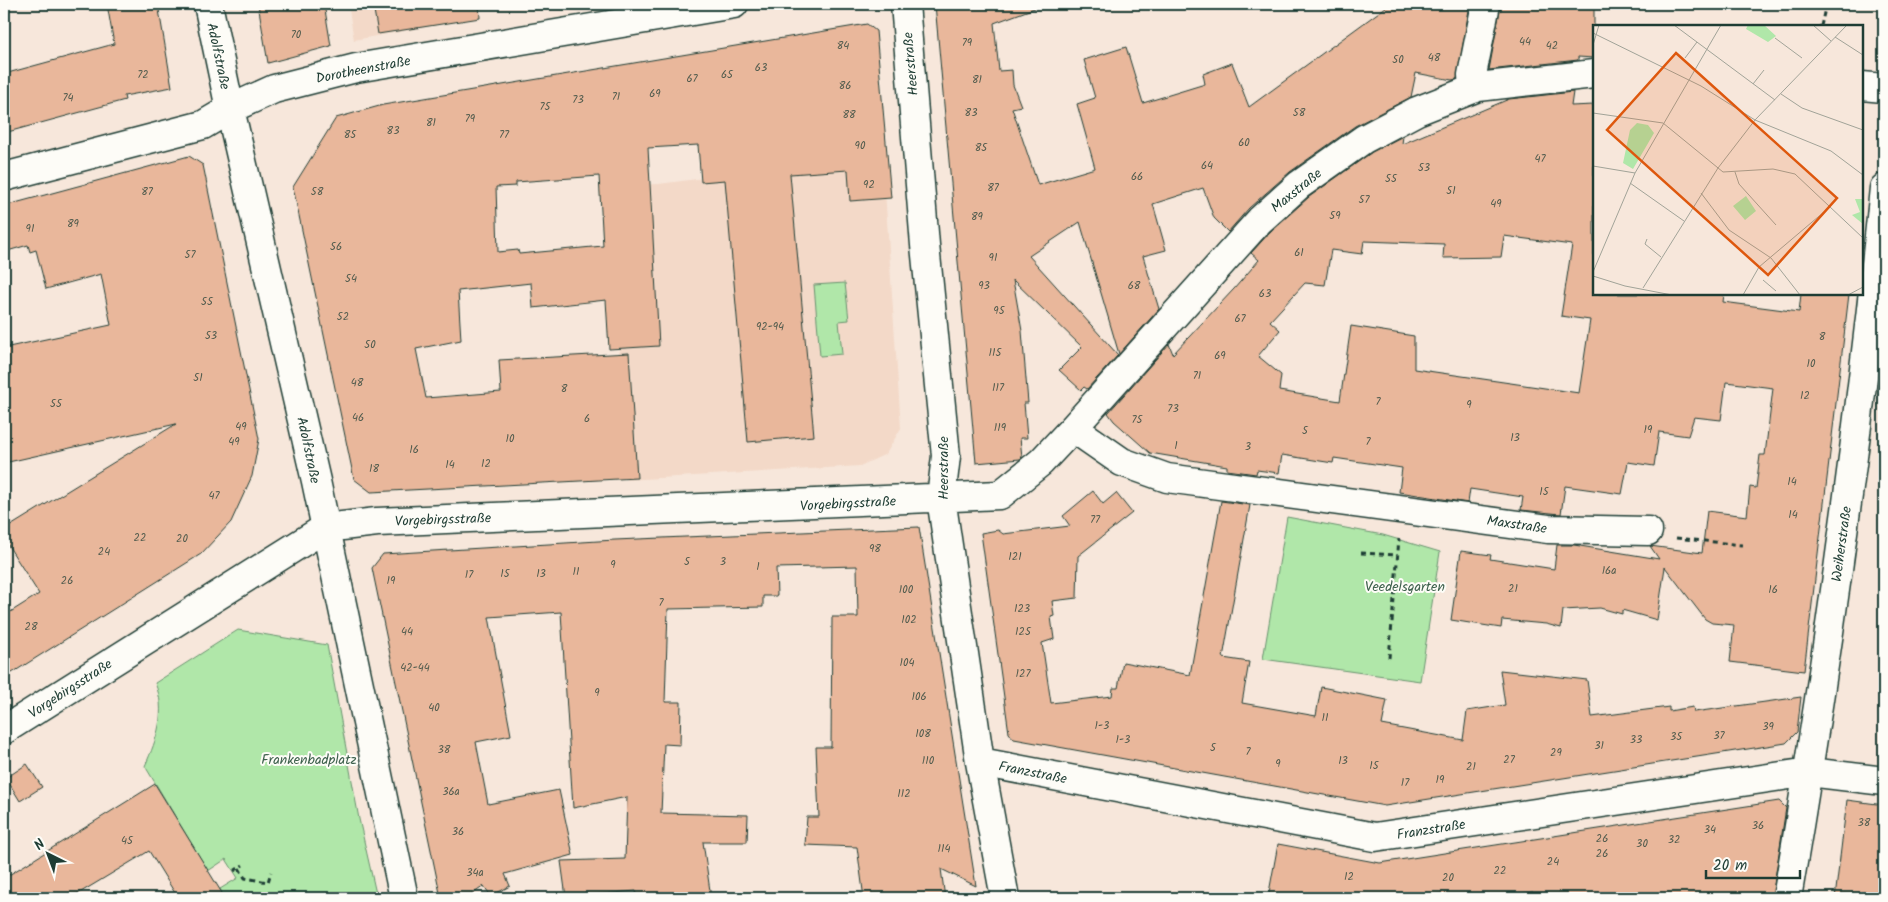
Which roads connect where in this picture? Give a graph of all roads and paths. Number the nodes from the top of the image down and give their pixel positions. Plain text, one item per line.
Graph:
1 (208, 4) edge
2 (734, 4) edge
3 (905, 4) edge
4 (1486, 4) edge
5 (1826, 4) edge
6 (1821, 25) edge
7 (1593, 74) edge
8 (1863, 86) edge
9 (1884, 88) edge
10 (1473, 89) junction
11 (230, 109) junction
12 (4, 177) edge
13 (1884, 188) edge
14 (1880, 279) edge
15 (1072, 428) junction
16 (941, 498) junction
17 (1400, 507) junction
18 (325, 528) junction
19 (1657, 534) joint
20 (1742, 544) dead end
21 (1361, 553) dead end
22 (1397, 555) junction
23 (1389, 658) dead end
24 (4, 730) edge
25 (980, 762) junction
26 (1808, 772) junction
27 (1884, 781) edge
28 (244, 865) dead end
29 (239, 868) junction
30 (234, 871) dead end
31 (271, 872) dead end
32 (404, 898) edge
33 (1004, 898) edge
34 (1787, 898) edge

1 - 11 street, Adolfstraße
2 - 11 street, Dorotheenstraße
3 - 16 street, Heerstraße
4 - 10 street
5 - 6 path
7 - 10 street, Maxstraße
8 - 9 street
10 - 15 street, Maxstraße
11 - 12 street, Dorotheenstraße
11 - 18 street, Adolfstraße
13 - 14 street, Weiherstraße
14 - 26 street, Weiherstraße
15 - 16 street, Maxstraße
15 - 17 street, Maxstraße
16 - 18 street, Vorgebirgsstraße
16 - 25 street, Heerstraße
17 - 19 street, Maxstraße
17 - 22 path
18 - 24 street, Vorgebirgsstraße
18 - 32 street, Adolfstraße
19 - 20 path
21 - 22 path
22 - 23 path
25 - 26 street, Franzstraße
25 - 33 street, Heerstraße
26 - 27 street, Franzstraße
26 - 34 street, Weiherstraße
28 - 29 path
29 - 30 path
29 - 31 path

